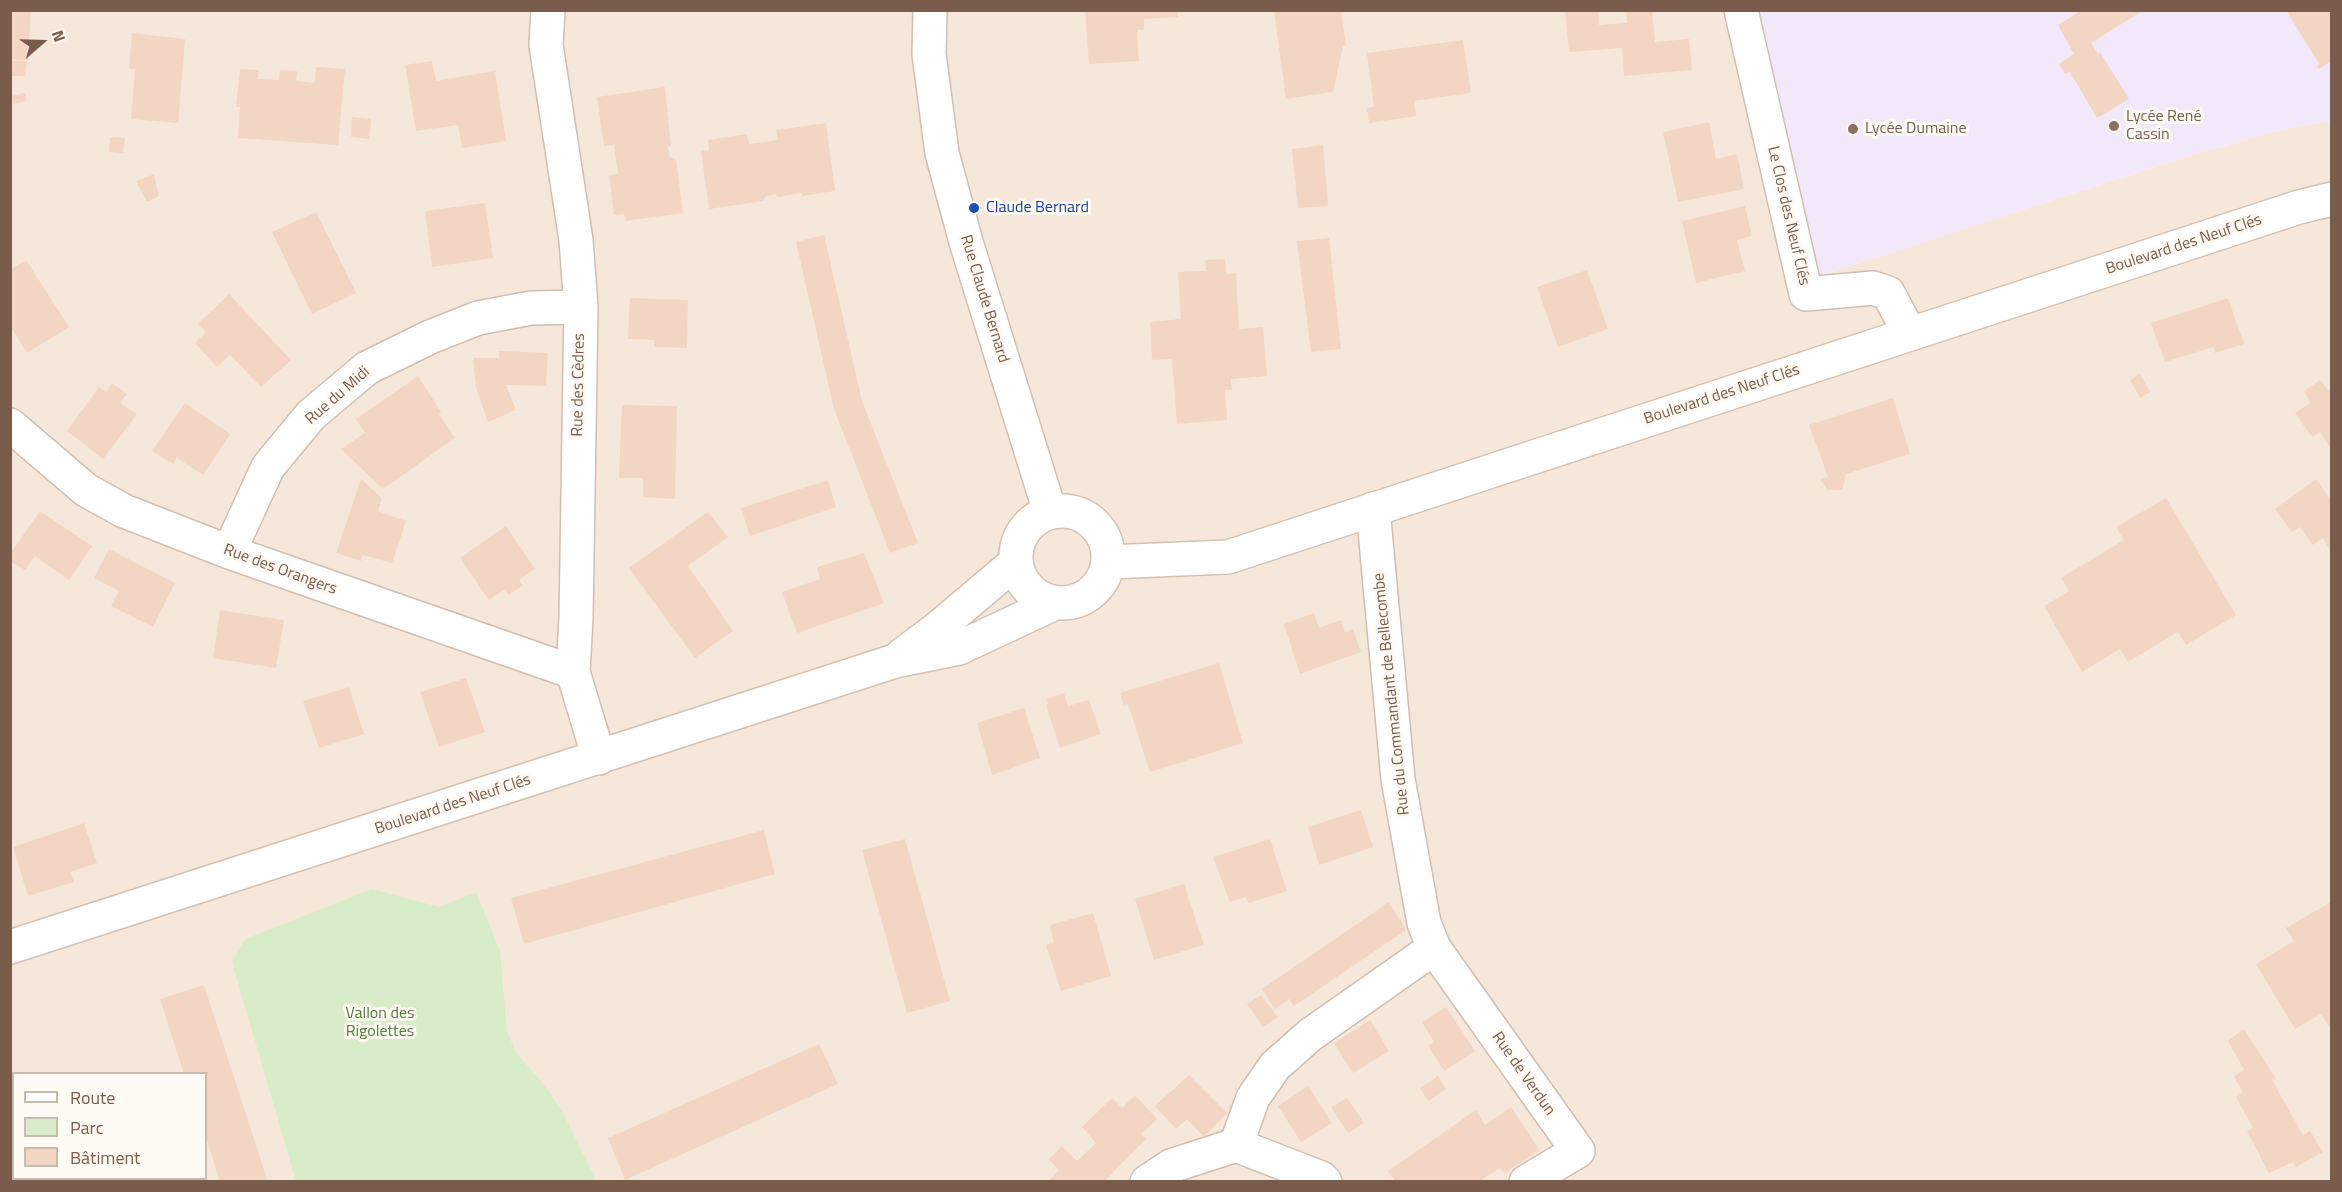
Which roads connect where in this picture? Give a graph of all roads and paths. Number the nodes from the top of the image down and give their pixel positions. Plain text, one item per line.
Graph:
1 (548, 10) edge
2 (930, 10) edge
3 (1741, 10) edge
4 (2331, 199) edge
5 (580, 307) junction
6 (1910, 334) junction
7 (10, 425) edge
8 (1373, 509) junction
9 (1050, 512) junction
10 (230, 552) junction
11 (1016, 562) junction
12 (1108, 562) junction
13 (1055, 603) junction
14 (895, 661) junction
15 (573, 672) junction
16 (599, 758) junction
17 (10, 946) edge
18 (1434, 948) junction
19 (1236, 1145) junction
20 (1147, 1182) edge
21 (1325, 1182) edge
22 (1526, 1182) edge

1 - 5 street, Rue des Cèdres
2 - 9 street, Rue Claude Bernard
3 - 6 street, Le Clos des Neuf Clés
4 - 6 street, Boulevard des Neuf Clés
5 - 10 street, Rue du Midi
5 - 15 street, Rue des Cèdres
6 - 8 street, Boulevard des Neuf Clés
7 - 10 street, Rue des Orangers
8 - 12 street, Boulevard des Neuf Clés
8 - 18 street, Rue du Commandant de Bellecombe
9 - 11 street
9 - 12 street
10 - 15 street, Rue des Orangers
11 - 13 street
11 - 14 street, Boulevard des Neuf Clés
12 - 13 street
13 - 14 street, Boulevard des Neuf Clés
14 - 16 street, Boulevard des Neuf Clés
15 - 16 street, Rue des Cèdres
16 - 17 street, Boulevard des Neuf Clés
18 - 19 street
18 - 22 street, Rue de Verdun
19 - 20 street
19 - 21 street

